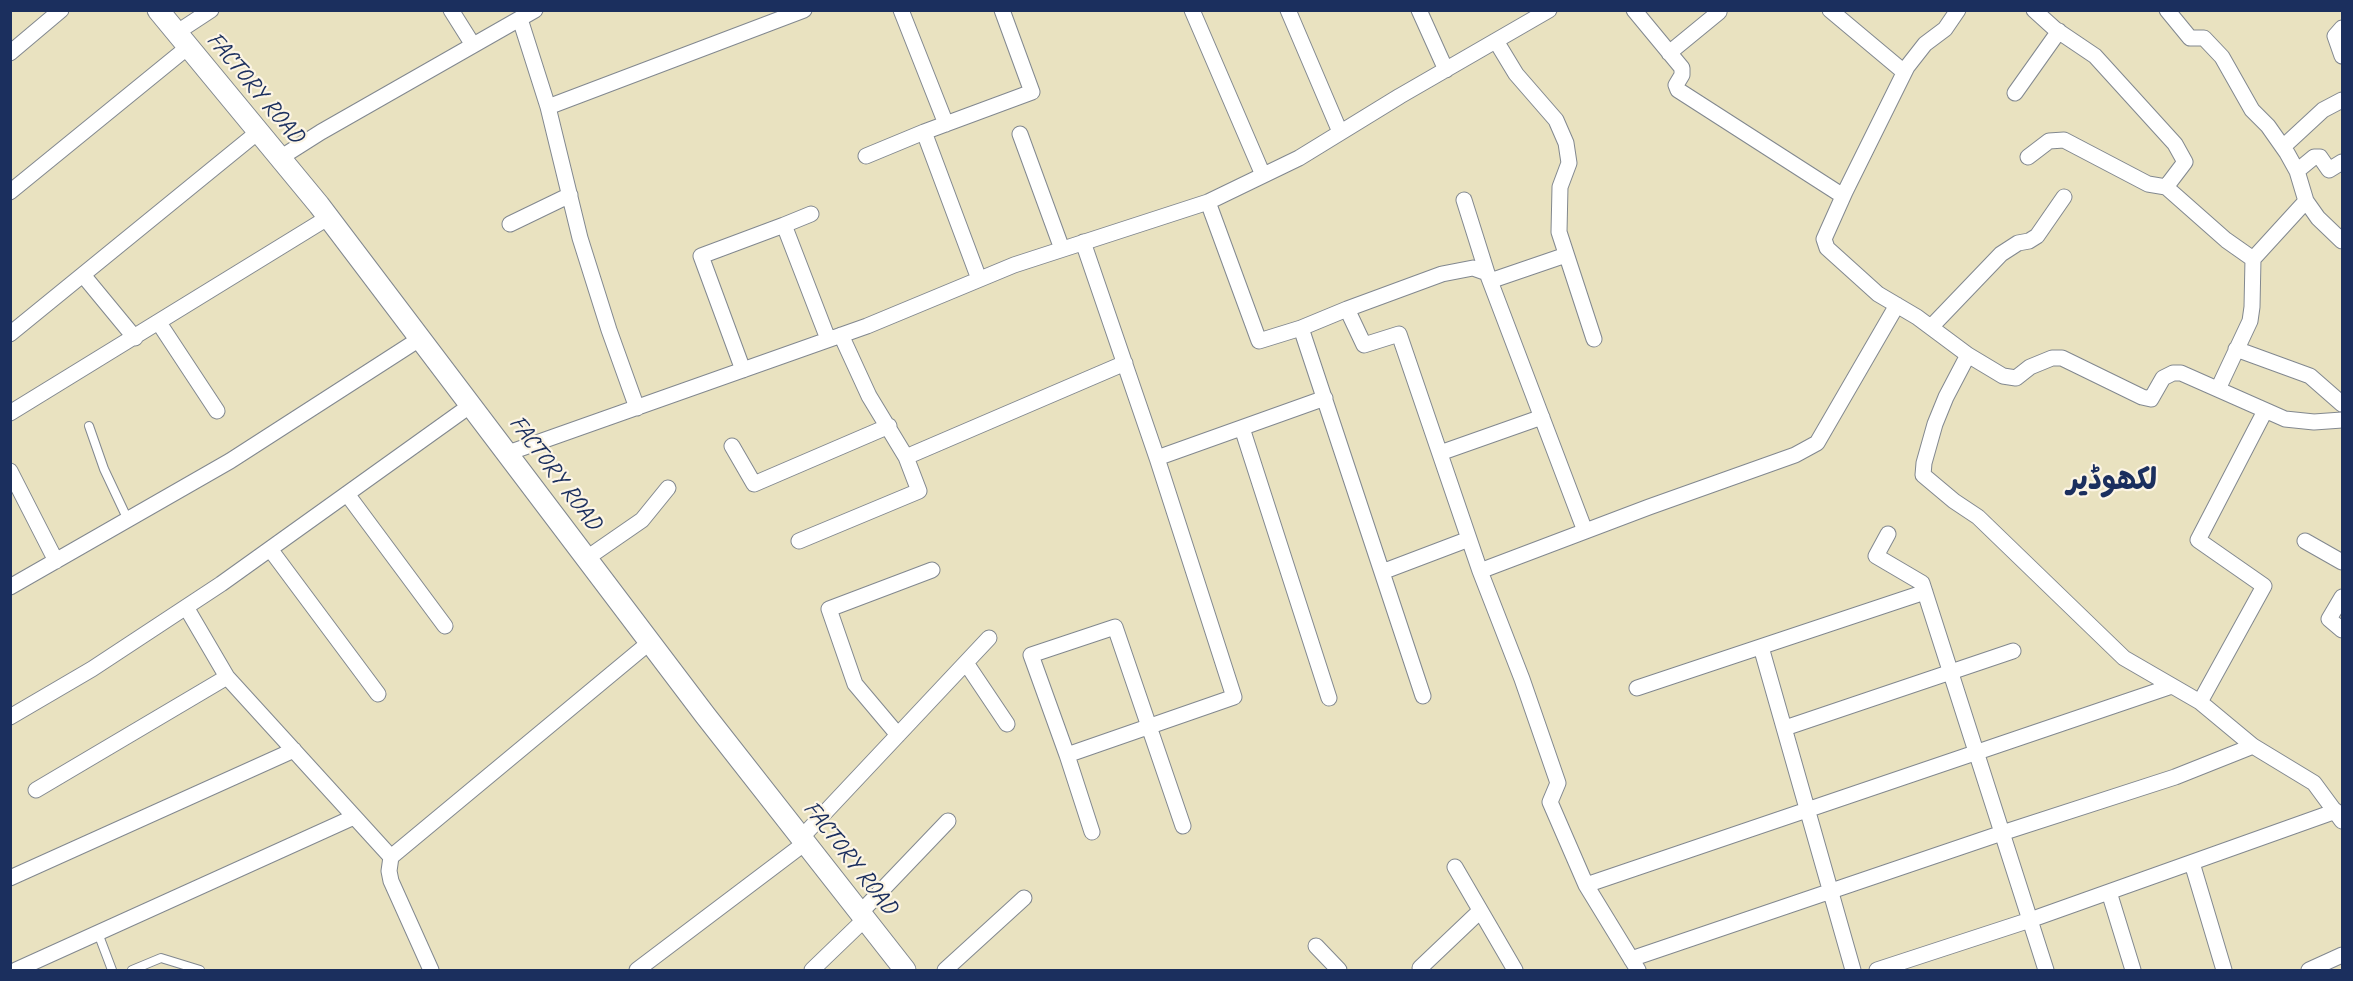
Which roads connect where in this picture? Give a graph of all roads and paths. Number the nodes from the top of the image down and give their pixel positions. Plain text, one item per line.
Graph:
1 (61, 10) edge
2 (158, 10) edge
3 (210, 10) edge
4 (451, 10) edge
5 (535, 10) edge
6 (804, 10) edge
7 (901, 10) edge
8 (1002, 10) edge
9 (1192, 10) edge
10 (1288, 10) edge
11 (1419, 10) edge
12 (1549, 10) edge
13 (1634, 10) edge
14 (1718, 10) edge
15 (1830, 10) edge
16 (1958, 10) edge
17 (2034, 10) edge
18 (2167, 10) edge
19 (520, 19) junction
20 (2343, 28) edge
21 (2059, 31) junction
22 (182, 40) junction
23 (1496, 41) junction
24 (473, 45) junction
25 (10, 53) edge
26 (1669, 53) junction
27 (2342, 54) edge
28 (1446, 70) junction
29 (1904, 72) junction
30 (2015, 93) dead end
31 (2343, 100) edge
32 (548, 107) junction
33 (946, 124) junction
34 (258, 132) junction
35 (924, 132) junction
36 (1340, 132) junction
37 (1020, 134) dead end
38 (2283, 147) junction
39 (866, 156) dead end
40 (2028, 157) dead end
41 (280, 158) junction
42 (2343, 162) edge
43 (2296, 171) junction
44 (1263, 175) junction
45 (2166, 187) junction
46 (12, 188) edge
47 (570, 195) junction
48 (1843, 196) junction
49 (2064, 197) dead end
50 (1464, 200) dead end
51 (2306, 201) junction
52 (1208, 202) junction
53 (811, 214) dead end
54 (329, 218) junction
55 (510, 224) dead end
56 (784, 225) junction
57 (2341, 236) edge
58 (1083, 242) junction
59 (1062, 249) junction
60 (1566, 255) junction
61 (2253, 259) junction
62 (83, 275) junction
63 (1489, 277) junction
64 (979, 279) junction
65 (1897, 305) junction
66 (1347, 309) junction
67 (159, 323) junction
68 (1931, 327) junction
69 (1301, 328) junction
70 (10, 334) edge
71 (835, 337) junction
72 (135, 338) junction
73 (421, 338) junction
74 (1594, 339) dead end
75 (2236, 349) junction
76 (1968, 355) junction
77 (1125, 363) junction
78 (743, 370) junction
79 (2218, 389) junction
80 (1325, 398) junction
81 (2343, 404) edge
82 (471, 405) junction
83 (637, 408) junction
84 (217, 411) dead end
85 (2265, 411) junction
86 (10, 413) edge
87 (1542, 417) junction
88 (2343, 420) edge
89 (89, 426) dead end
90 (889, 426) junction
91 (1242, 428) junction
92 (732, 446) dead end
93 (508, 453) junction
94 (1440, 453) junction
95 (906, 457) junction
96 (1157, 458) junction
97 (10, 471) edge
98 (668, 488) dead end
99 (347, 494) junction
100 (128, 520) junction
101 (1585, 531) junction
102 (1888, 534) dead end
103 (1469, 538) junction
104 (799, 541) dead end
105 (2305, 541) dead end
106 (270, 549) junction
107 (587, 558) junction
108 (56, 561) junction
109 (2343, 562) edge
110 (932, 570) dead end
111 (1480, 571) junction
112 (1382, 572) junction
113 (10, 587) edge
114 (1925, 592) junction
115 (2343, 597) edge
116 (186, 607) junction
117 (445, 626) dead end
118 (2343, 630) edge
119 (989, 638) dead end
120 (650, 642) junction
121 (1761, 647) junction
122 (2013, 651) dead end
123 (966, 663) junction
124 (1951, 672) junction
125 (228, 677) junction
126 (2172, 686) junction
127 (1636, 688) dead end
128 (378, 694) dead end
129 (1423, 696) dead end
130 (1329, 699) dead end
131 (2200, 702) junction
132 (10, 717) edge
133 (1007, 723) dead end
134 (1149, 727) junction
135 (1785, 728) junction
136 (898, 735) junction
137 (2253, 746) junction
138 (294, 750) junction
139 (1067, 754) junction
140 (1976, 754) junction
141 (36, 790) dead end
142 (1808, 810) junction
143 (2339, 816) edge
144 (354, 817) junction
145 (948, 821) dead end
146 (1183, 826) dead end
147 (1092, 832) dead end
148 (2002, 833) junction
149 (803, 841) junction
150 (391, 857) junction
151 (2192, 863) junction
152 (1455, 867) dead end
153 (10, 878) edge
154 (1586, 885) junction
155 (1831, 891) junction
156 (2109, 892) junction
157 (1024, 898) dead end
158 (1480, 911) junction
159 (863, 916) junction
160 (2030, 920) junction
161 (98, 933) junction
162 (1316, 946) dead end
163 (2343, 955) edge
164 (1635, 965) edge
165 (1420, 968) dead end
166 (15, 970) edge
167 (111, 970) edge
168 (132, 970) edge
169 (200, 970) edge
170 (430, 970) edge
171 (637, 970) edge
172 (812, 970) edge
173 (905, 970) edge
174 (945, 970) edge
175 (1339, 970) edge
176 (1515, 970) edge
177 (1853, 970) edge
178 (1877, 970) edge
179 (2046, 970) edge
180 (2133, 970) edge
181 (2224, 970) edge
182 (2309, 970) edge

1 - 25 street
2 - 22 main road, FACTORY ROAD
3 - 22 street
4 - 24 street
5 - 19 street
6 - 32 street
7 - 33 street
8 - 33 street
9 - 44 street
10 - 36 street
11 - 28 street
12 - 23 street
13 - 26 street
14 - 26 street
15 - 29 street
16 - 29 street
17 - 21 street
18 - 38 street
19 - 24 street
19 - 32 street
20 - 27 street
21 - 30 street
21 - 45 street
22 - 34 main road, FACTORY ROAD
22 - 46 street
23 - 28 street
23 - 60 street
24 - 41 street
26 - 48 street
28 - 36 street
29 - 48 street
31 - 38 street
32 - 47 street
33 - 35 street
34 - 41 main road, FACTORY ROAD
34 - 62 street
35 - 39 street
35 - 64 street
36 - 44 street
37 - 59 street
38 - 43 street
40 - 45 street
41 - 54 main road, FACTORY ROAD
42 - 43 street
43 - 51 street
44 - 52 street
45 - 61 street
47 - 55 street
47 - 83 street
48 - 65 street
49 - 68 street
50 - 63 street
51 - 57 street
51 - 61 street
52 - 58 street
52 - 69 street
53 - 56 street
54 - 67 street
54 - 73 main road, FACTORY ROAD
56 - 71 street
56 - 78 street
58 - 59 street
58 - 77 street
59 - 64 street
60 - 63 street
60 - 74 street
61 - 75 street
62 - 70 street
62 - 72 street
63 - 66 street
63 - 87 street
64 - 71 street
65 - 68 street
65 - 101 street
66 - 69 street
66 - 94 street
67 - 72 street
67 - 84 street
68 - 76 street
69 - 80 street
71 - 78 street
71 - 90 street
72 - 86 street
73 - 82 main road, FACTORY ROAD
73 - 100 street
75 - 79 street
75 - 81 street
76 - 79 street
76 - 126 street
77 - 95 street
77 - 96 street
78 - 83 street
79 - 85 street
80 - 91 street
80 - 112 street
82 - 93 main road, FACTORY ROAD
82 - 99 street
83 - 93 street
85 - 88 street
85 - 131 street
87 - 94 street
87 - 101 street
89 - 100 lane
90 - 92 street
90 - 95 street
91 - 96 street
91 - 130 street
93 - 107 main road, FACTORY ROAD
94 - 103 street
95 - 104 street
96 - 134 street
97 - 108 street
98 - 107 street
99 - 106 street
99 - 117 street
100 - 108 street
101 - 111 street
102 - 114 street
103 - 111 street
103 - 112 street
105 - 109 street
106 - 116 street
106 - 128 street
107 - 120 main road, FACTORY ROAD
108 - 113 street
110 - 136 street
111 - 154 street
112 - 129 street
114 - 121 street
114 - 124 street
115 - 118 street
116 - 125 street
116 - 132 street
119 - 123 street
120 - 149 main road, FACTORY ROAD
120 - 150 street
121 - 127 street
121 - 135 street
122 - 124 street
123 - 133 street
123 - 136 street
124 - 135 street
124 - 140 street
125 - 138 street
125 - 141 street
126 - 131 street
126 - 140 street
131 - 137 street
134 - 139 street
134 - 139 street
134 - 146 street
135 - 142 street
136 - 149 street
137 - 143 street
137 - 148 street
138 - 144 street
138 - 153 street
139 - 147 street
140 - 142 street
140 - 148 street
142 - 154 street
142 - 155 street
143 - 151 street
144 - 150 street
144 - 161 street
145 - 159 street
148 - 155 street
148 - 160 street
149 - 159 main road, FACTORY ROAD
149 - 171 street
150 - 170 street
151 - 156 street
151 - 181 street
152 - 158 street
154 - 164 street
155 - 164 street
155 - 177 street
156 - 160 street
156 - 180 street
157 - 174 street
158 - 165 street
158 - 176 street
159 - 172 street
159 - 173 main road, FACTORY ROAD
160 - 178 street
160 - 179 street
161 - 166 street
161 - 167 lane
162 - 175 street
163 - 182 street
168 - 169 lane

